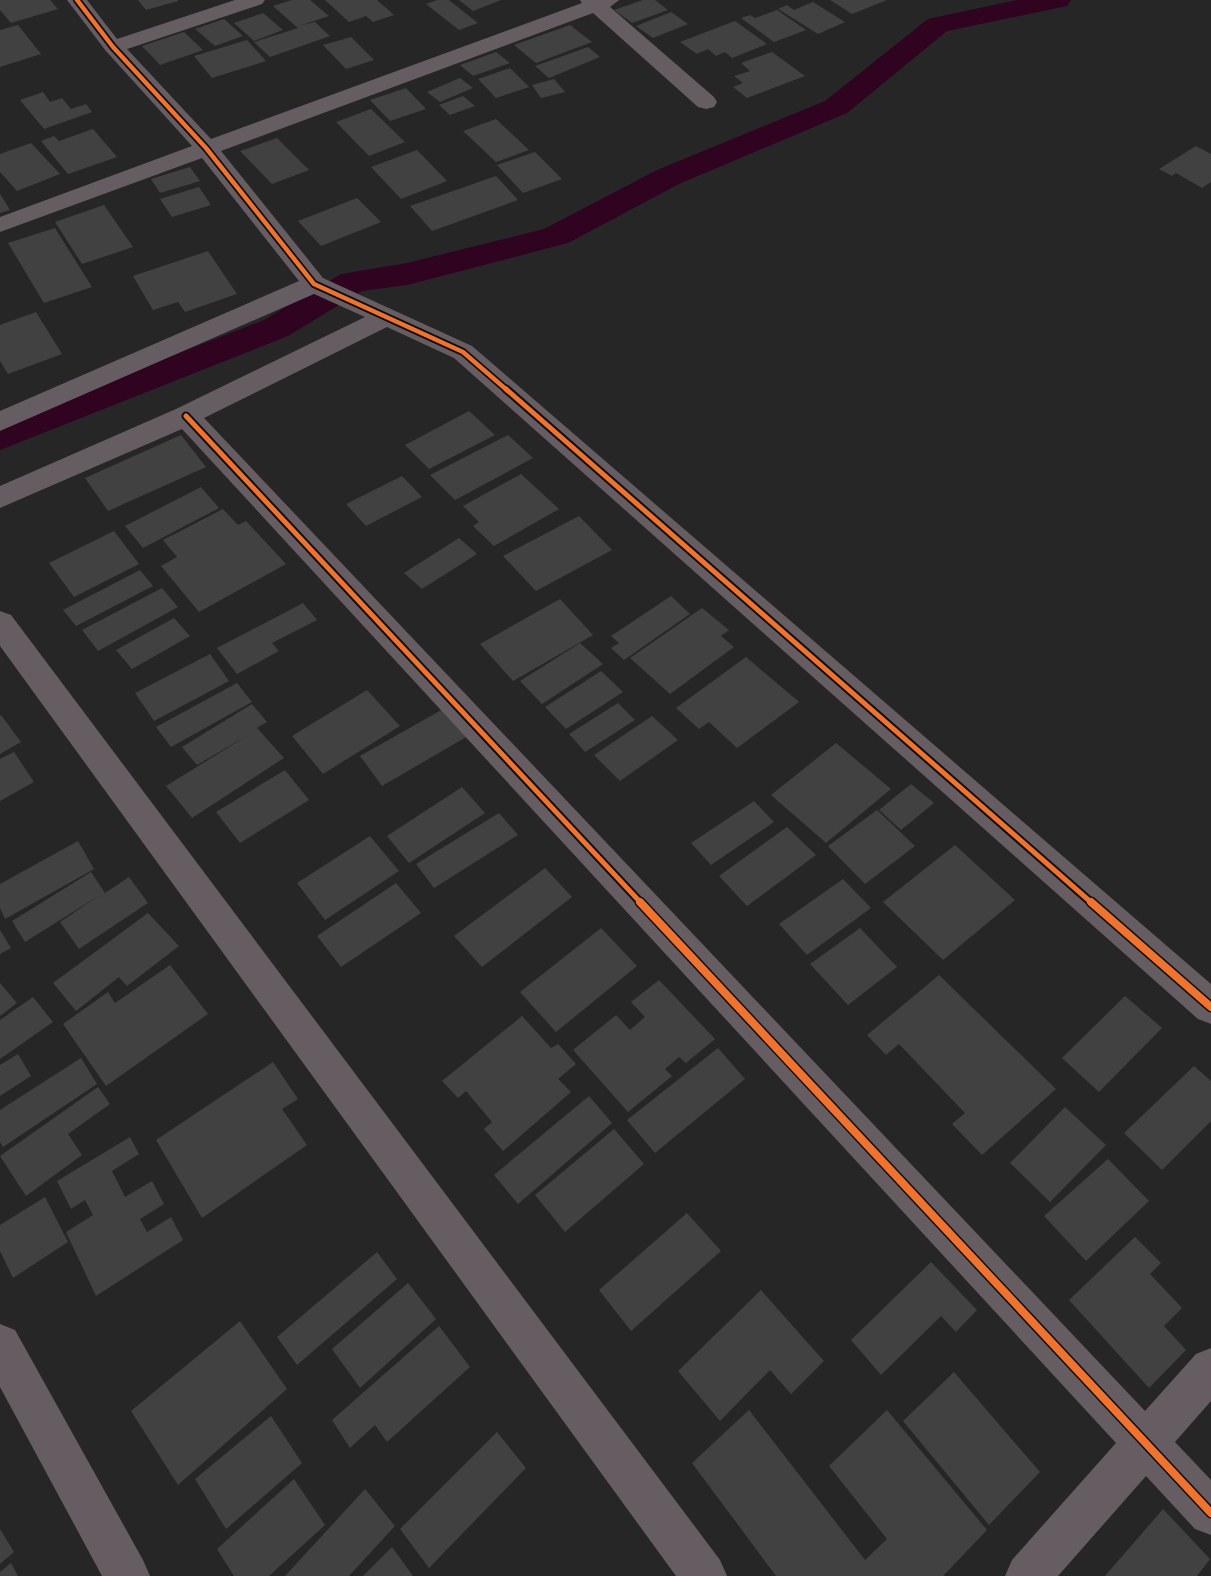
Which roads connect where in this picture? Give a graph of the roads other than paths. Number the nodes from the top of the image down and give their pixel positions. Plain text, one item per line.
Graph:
1 (77, 0) edge
2 (255, 0) edge
3 (598, 2) edge
4 (113, 47) junction
5 (706, 102) dead end
6 (206, 148) junction
7 (0, 225) edge
8 (314, 284) junction
9 (384, 318) junction
10 (186, 416) junction
11 (0, 422) edge
12 (0, 498) edge
13 (0, 623) edge
14 (1211, 1007) edge
15 (0, 1345) edge
16 (1211, 1369) edge
17 (1145, 1443) junction
18 (1211, 1513) edge
19 (127, 1576) edge
20 (704, 1576) edge
21 (1028, 1576) edge

1 - 4 street
2 - 4 street
3 - 5 street
3 - 6 street
4 - 6 street
6 - 7 street
6 - 8 street
8 - 9 street
8 - 11 street
9 - 10 street
9 - 14 street
10 - 12 street
10 - 17 street
13 - 20 street
15 - 19 street
16 - 17 street
17 - 18 street
17 - 21 street

